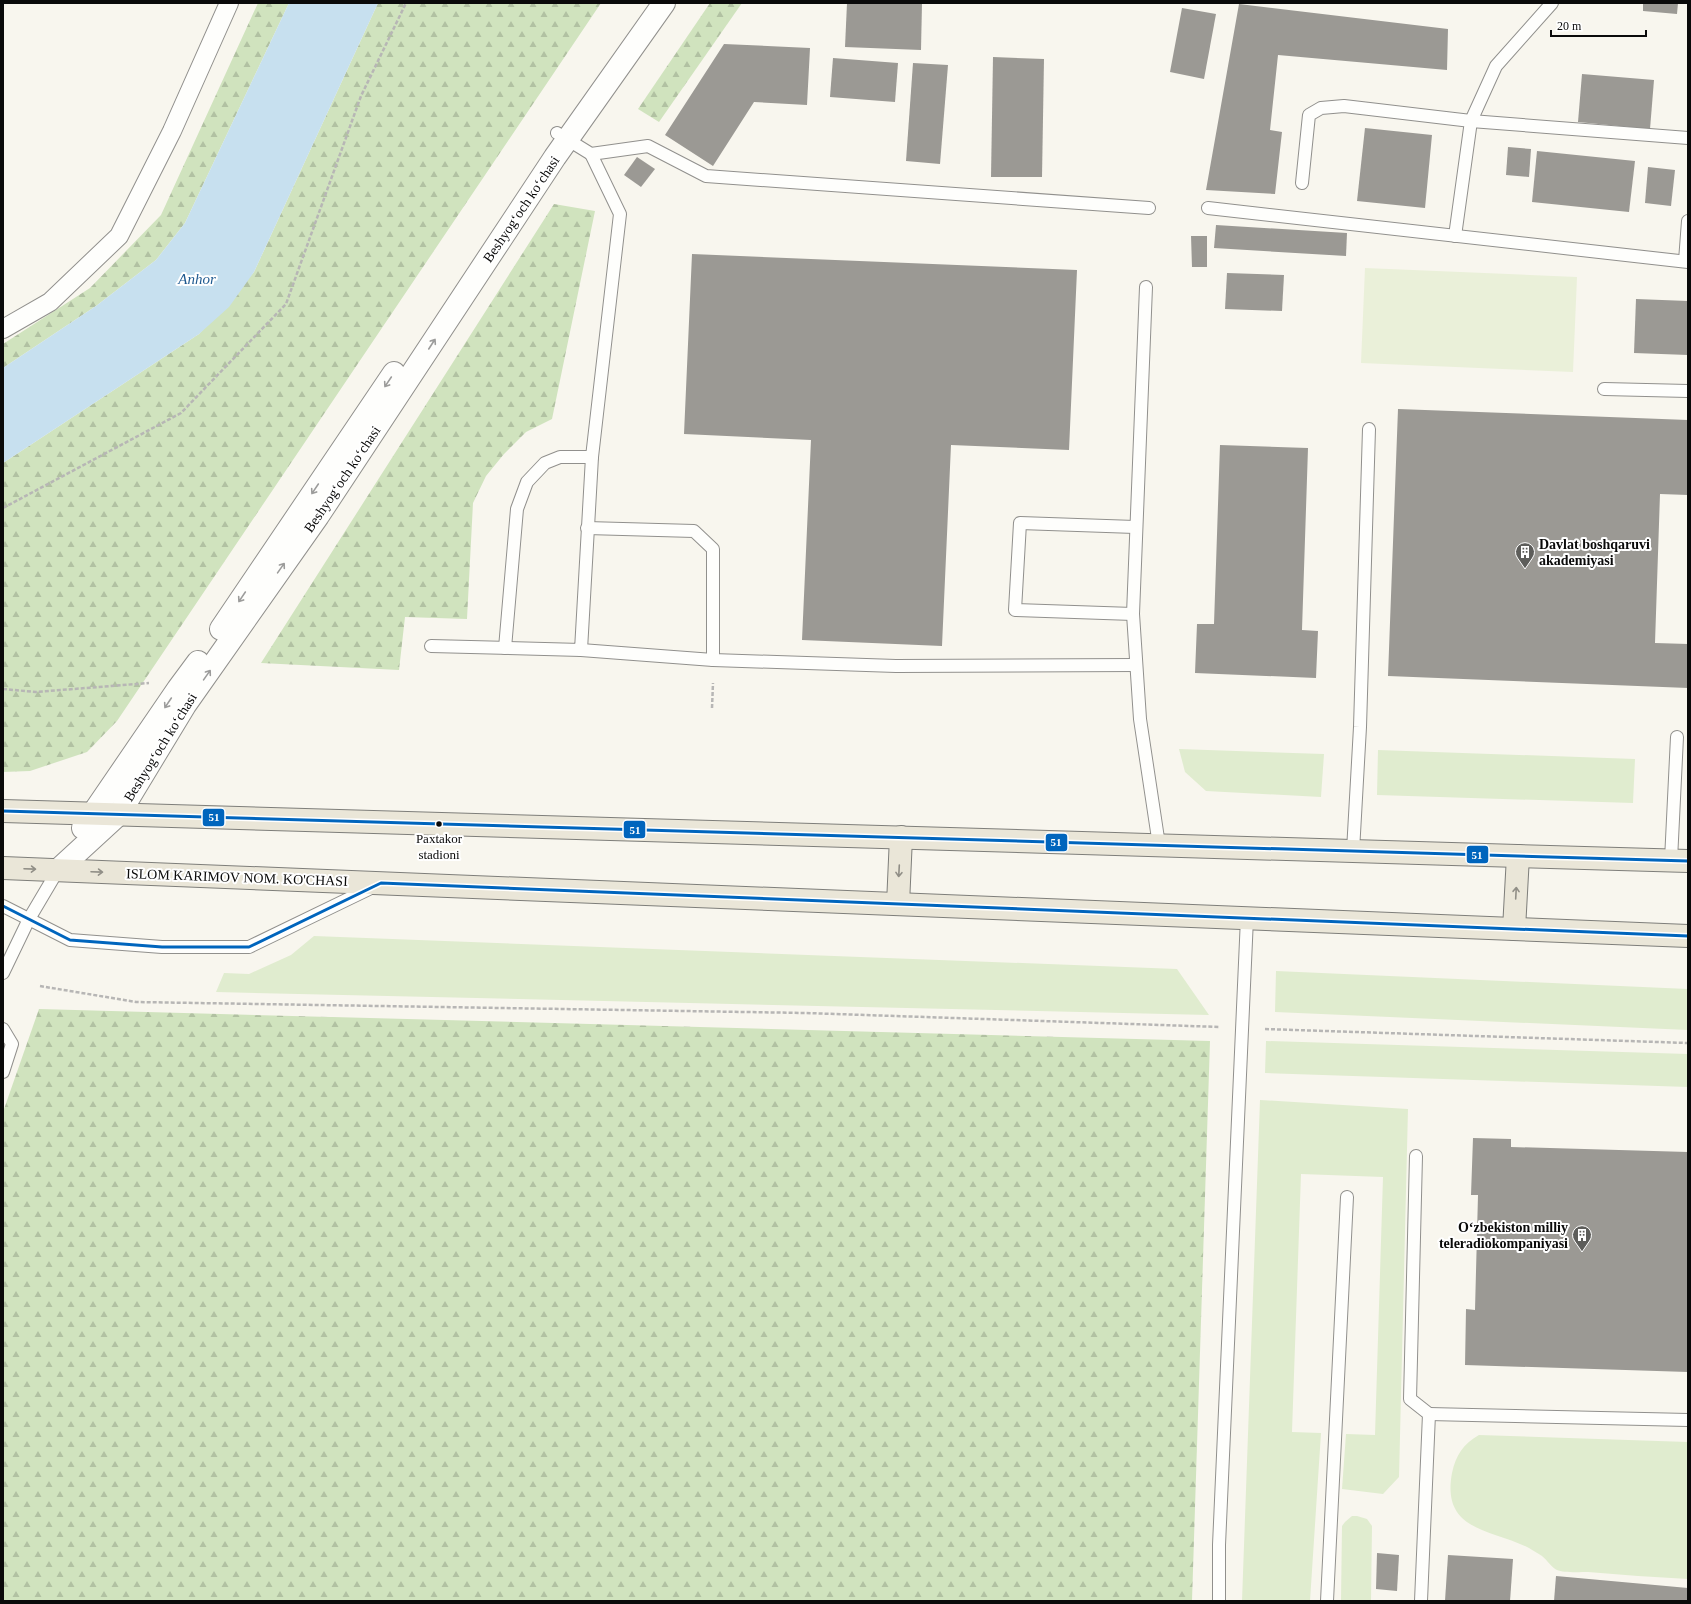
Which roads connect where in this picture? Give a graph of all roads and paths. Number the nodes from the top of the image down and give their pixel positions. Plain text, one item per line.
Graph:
1 (230, 3) edge
2 (406, 3) edge
3 (648, 3) edge
4 (664, 3) edge
5 (1552, 3) edge
6 (1471, 121) junction
7 (563, 136) junction
8 (1688, 138) edge
9 (591, 154) junction
10 (1302, 183) dead end
11 (1149, 208) dead end
12 (1208, 208) dead end
13 (1688, 220) edge
14 (1455, 236) junction
15 (1687, 262) edge
16 (1146, 287) dead end
17 (3, 329) edge
18 (1604, 389) dead end
19 (1688, 391) edge
20 (1369, 430) dead end
21 (592, 457) junction
22 (3, 508) edge
23 (1135, 527) junction
24 (587, 528) junction
25 (1133, 614) junction
26 (431, 646) dead end
27 (505, 648) junction
28 (581, 650) junction
29 (714, 660) junction
30 (1136, 665) junction
31 (151, 683) dead end
32 (3, 689) edge
33 (1677, 737) dead end
34 (3, 810) edge
35 (93, 813) junction
36 (118, 814) junction
37 (901, 837) junction
38 (1160, 845) junction
39 (1353, 851) junction
40 (1518, 856) junction
41 (1679, 861) edge
42 (3, 868) edge
43 (58, 870) junction
44 (381, 883) junction
45 (898, 904) junction
46 (3, 906) edge
47 (1247, 918) junction
48 (29, 919) junction
49 (1514, 929) junction
50 (1688, 936) edge
51 (3, 973) edge
52 (40, 986) dead end
53 (1242, 1028) junction
54 (3, 1029) edge
55 (1688, 1043) edge
56 (3, 1072) edge
57 (1416, 1156) dead end
58 (1347, 1196) dead end
59 (1429, 1414) junction
60 (1688, 1420) edge
61 (1219, 1601) edge
62 (1326, 1601) edge
63 (1421, 1601) edge

1 - 17 street
2 - 22 path
3 - 7 street, Beshyogʻoch koʻchasi
4 - 7 street, Beshyogʻoch koʻchasi
5 - 6 lane
6 - 8 lane
6 - 10 lane
6 - 14 lane
7 - 9 lane
7 -> 35 street, Beshyogʻoch koʻchasi
36 -> 7 street, Beshyogʻoch koʻchasi
9 - 11 lane
9 - 21 lane
12 - 14 lane
13 - 15 lane
14 - 15 lane
16 - 23 lane
18 - 19 lane
20 - 39 lane
21 - 24 lane
21 - 27 lane
23 - 25 lane
23 - 25 lane
24 - 28 lane
24 - 29 lane
25 - 30 lane
26 - 27 lane
27 - 28 lane
28 - 29 lane
29 - 30 lane
30 - 38 lane
31 - 32 path
33 - 41 lane
34 - 35 main road
35 - 36 main road
35 - 43 street, Beshyogʻoch koʻchasi
36 - 37 main road
36 - 43 street, Beshyogʻoch koʻchasi
37 - 38 main road
37 -> 45 main road
38 - 39 main road
39 - 40 main road
40 - 41 main road
49 -> 40 main road
42 -> 43 main road, ISLOM KARIMOV NOM. KO'CHASI
43 -> 44 main road, ISLOM KARIMOV NOM. KO'CHASI
43 - 48 lane
44 - 45 main road, ISLOM KARIMOV NOM. KO'CHASI
44 - 48 lane
45 - 47 main road, ISLOM KARIMOV NOM. KO'CHASI
46 - 48 lane
47 - 49 main road, ISLOM KARIMOV NOM. KO'CHASI
47 - 53 lane
48 - 51 lane
49 - 50 main road, ISLOM KARIMOV NOM. KO'CHASI
52 - 53 path
53 - 55 path
53 - 61 lane
54 - 56 lane
57 - 59 lane
58 - 62 lane
59 - 60 lane
59 - 63 lane

